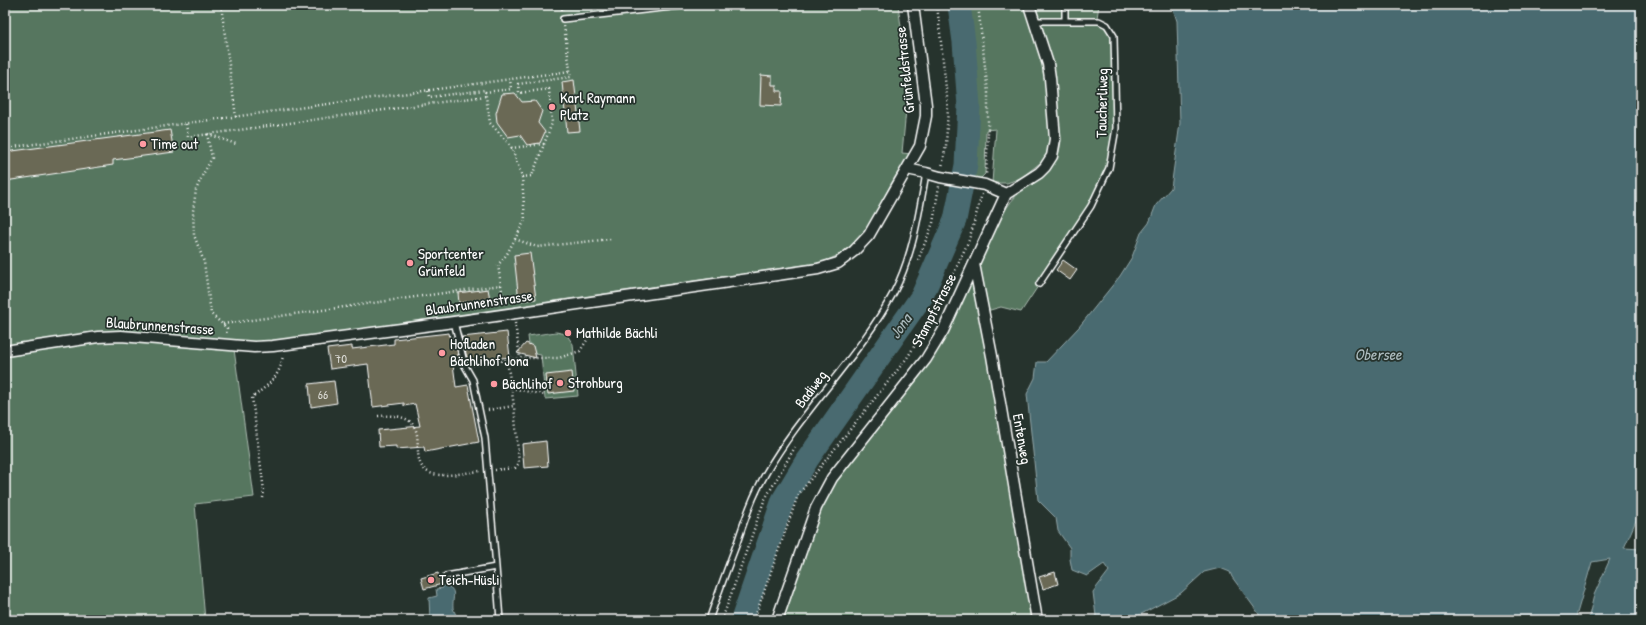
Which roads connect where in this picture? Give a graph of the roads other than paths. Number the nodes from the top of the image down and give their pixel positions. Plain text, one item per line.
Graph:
1 (690, 5) edge
2 (913, 5) edge
3 (1029, 5) edge
4 (1065, 5) edge
5 (563, 19) road end
6 (1034, 21) junction
7 (1065, 21) junction
8 (907, 169) junction
9 (926, 173) junction
10 (1006, 194) junction
11 (974, 264) junction
12 (1039, 284) dead end
13 (454, 322) junction
14 (5, 351) edge
15 (496, 567) junction
16 (446, 576) dead end
17 (500, 620) edge
18 (709, 620) edge
19 (777, 620) edge
20 (1037, 620) edge

1 - 5 lane
2 - 8 street, Grünfeldstrasse
3 - 6 street
4 - 7 lane
6 - 7 lane, Taucherliweg
6 - 10 street
7 - 12 lane, Taucherliweg
8 - 9 street
8 - 13 street, Blaubrunnenstrasse
9 - 10 street
9 - 18 lane, Badiweg
10 - 11 street, Stampfstrasse
11 - 19 street, Stampfstrasse
11 - 20 street, Entenweg
13 - 14 street, Blaubrunnenstrasse
13 - 15 lane
15 - 16 lane
15 - 17 lane

